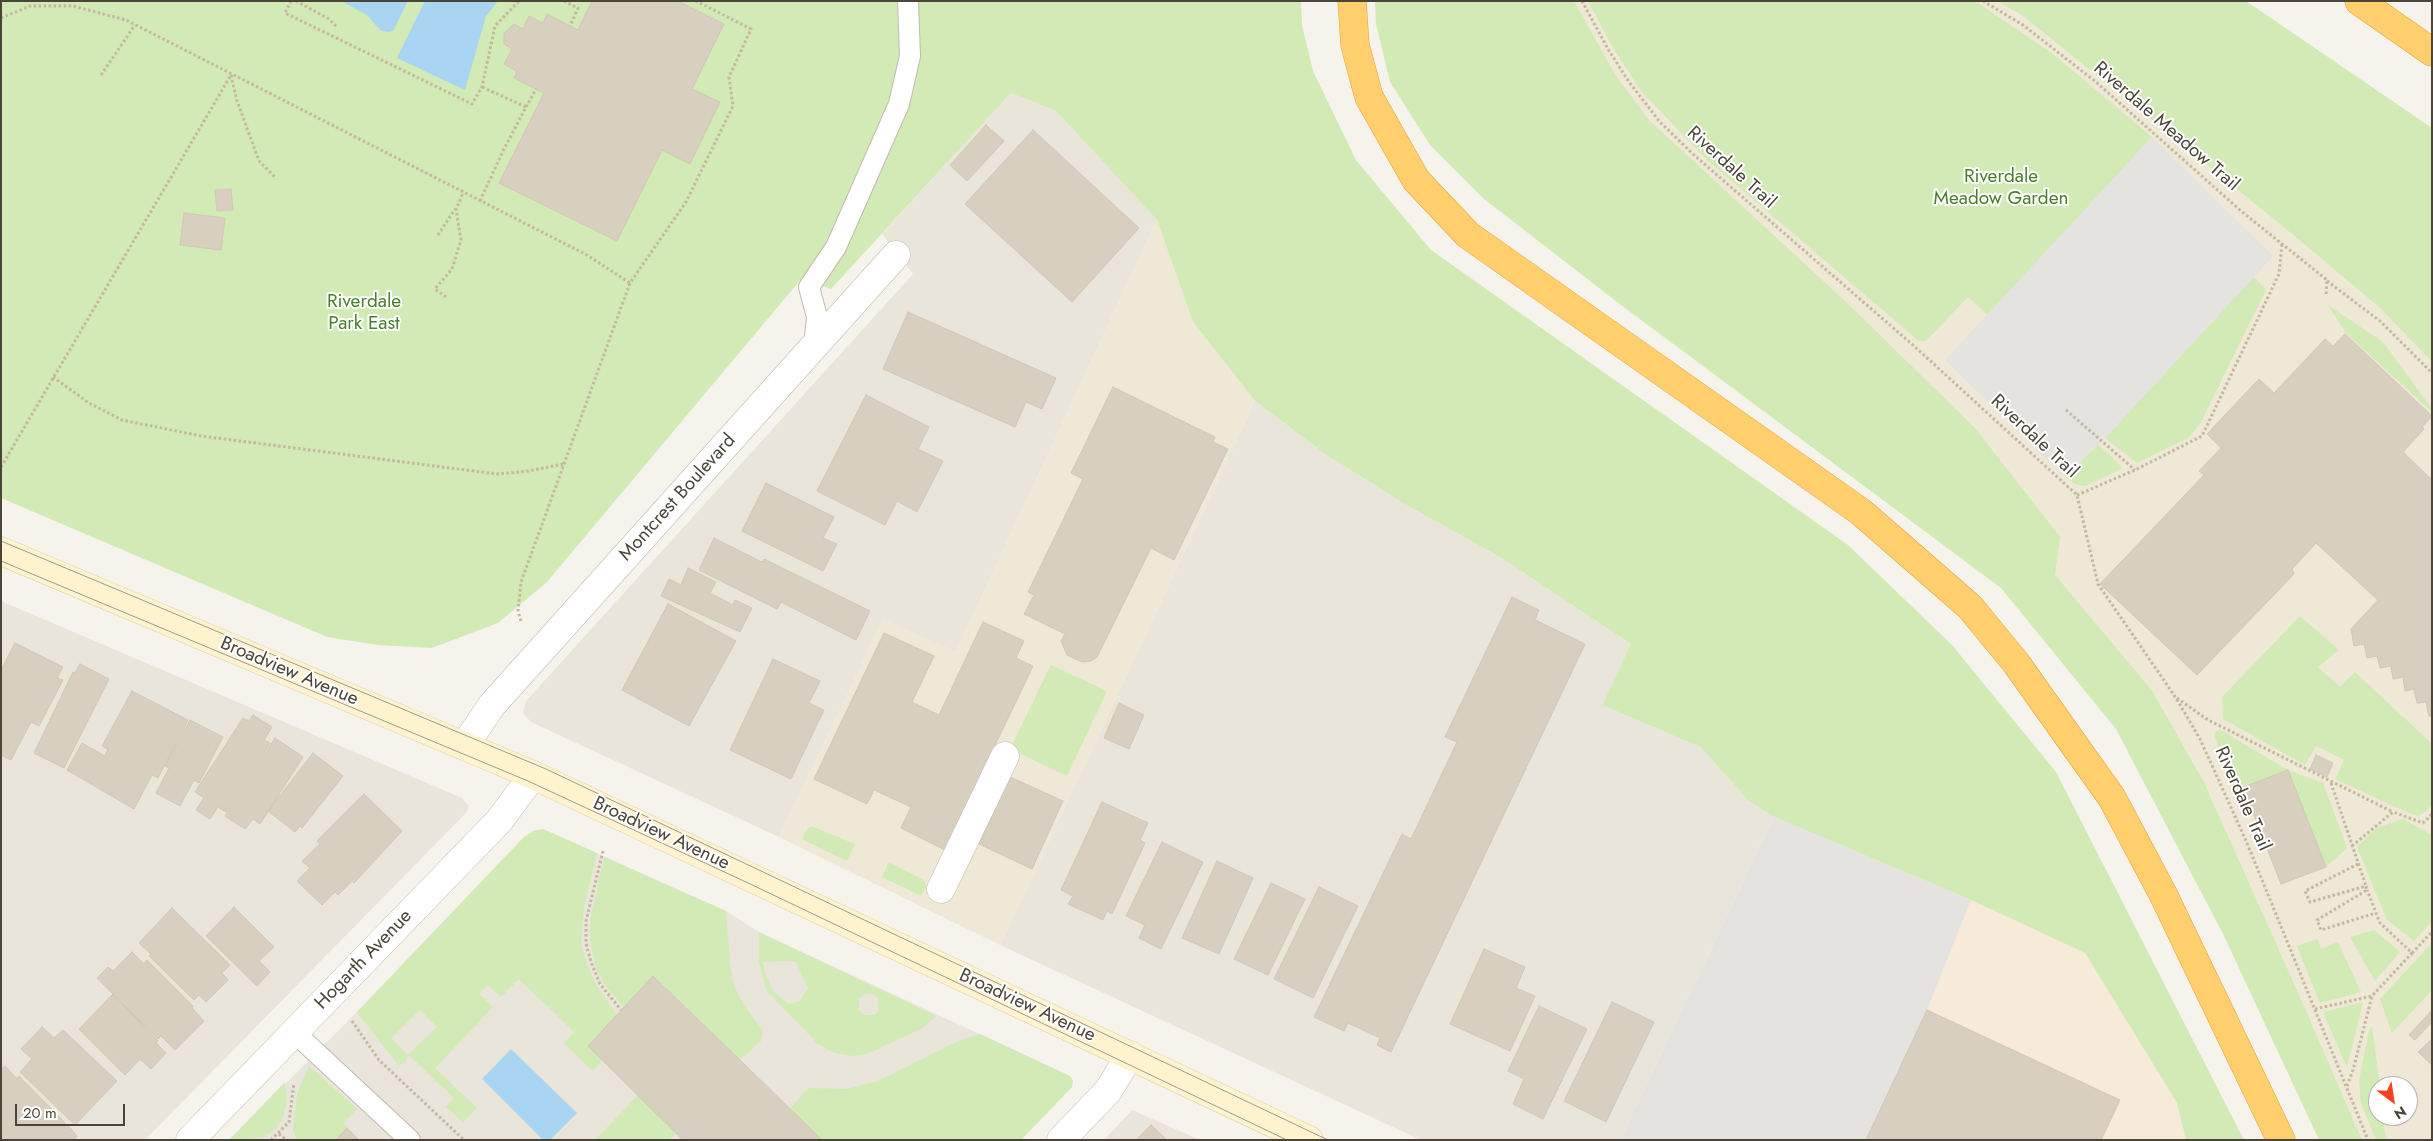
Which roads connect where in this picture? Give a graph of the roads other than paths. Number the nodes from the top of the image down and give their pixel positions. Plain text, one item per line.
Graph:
1 (908, 1) edge
2 (1352, 1) edge
3 (2359, 1) edge
4 (2432, 52) edge
5 (896, 255) dead end
6 (814, 346) junction
7 (1, 551) edge
8 (465, 745) junction
9 (1005, 756) dead end
10 (533, 775) junction
11 (941, 889) dead end
12 (294, 1032) junction
13 (1130, 1054) junction
14 (190, 1140) edge
15 (410, 1140) edge
16 (1061, 1140) edge
17 (1309, 1140) edge
18 (2281, 1140) edge

1 - 6 lane
2 - 18 highway
3 - 4 highway
5 - 6 street, Montcrest Boulevard
6 - 8 street, Montcrest Boulevard
7 - 8 main road, Broadview Avenue
8 - 10 main road, Broadview Avenue
9 - 11 street
10 - 12 street, Hogarth Avenue
10 - 13 main road, Broadview Avenue
12 - 14 street, Hogarth Avenue
12 - 15 lane
13 - 16 street
13 - 17 main road, Broadview Avenue

